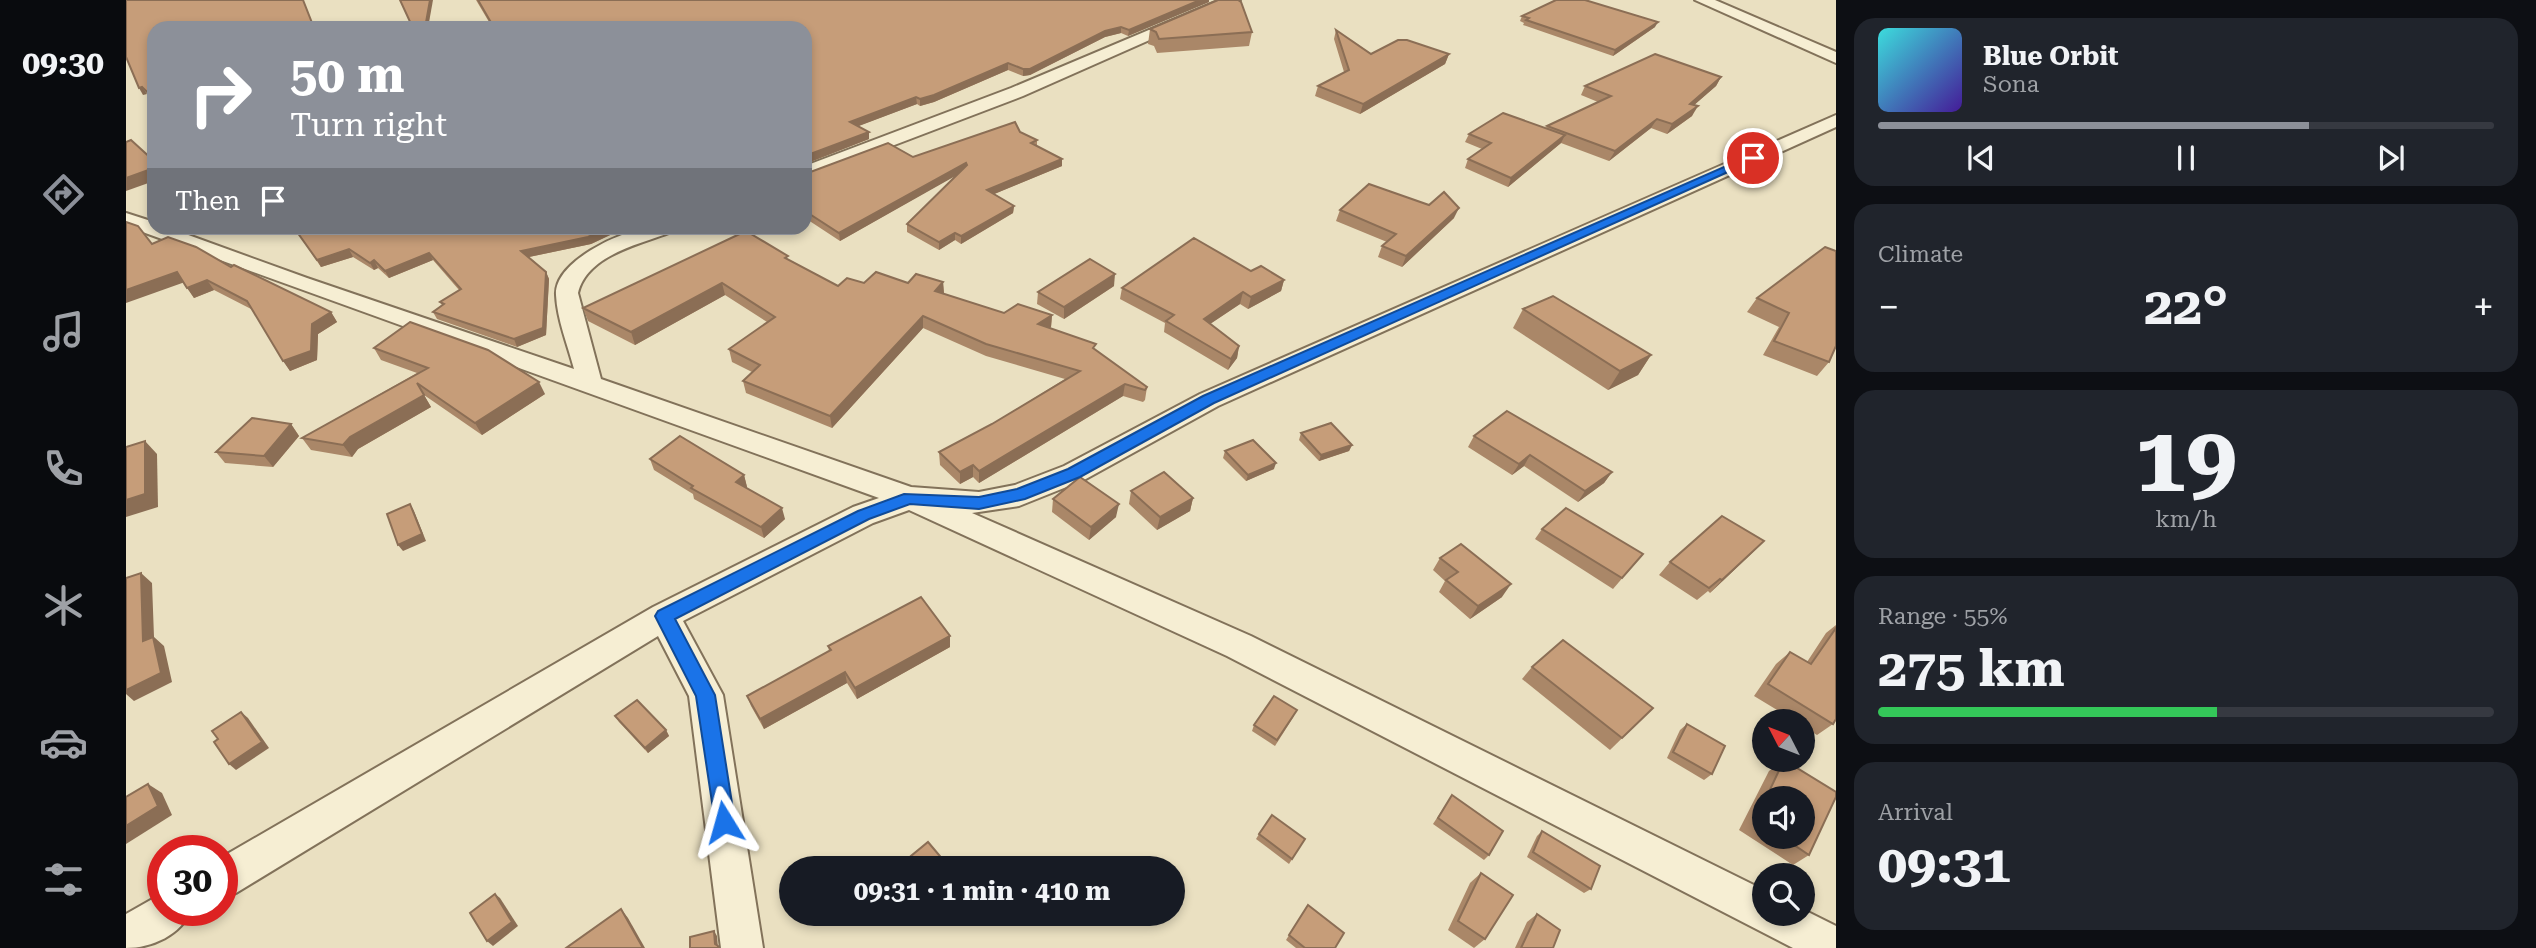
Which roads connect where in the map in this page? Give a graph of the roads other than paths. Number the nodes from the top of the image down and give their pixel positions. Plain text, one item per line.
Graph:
1 (1233, 0) edge
2 (1702, 0) edge
3 (1836, 58) edge
4 (1836, 120) edge
5 (812, 170) edge
6 (126, 219) edge
7 (147, 227) edge
8 (169, 235) edge
9 (649, 235) edge
10 (590, 384) junction
11 (910, 498) junction
12 (664, 616) junction
13 (238, 869) edge
14 (1752, 905) edge
15 (147, 924) edge
16 (1793, 926) edge
17 (126, 937) edge
18 (742, 948) edge
19 (1836, 948) edge

1 - 5 street
2 - 3 street
4 - 11 street
6 - 7 street
8 - 10 street
9 - 10 street
10 - 11 street
11 - 12 street
11 - 14 street
12 - 13 street
12 - 18 street
15 - 17 street
16 - 19 street

